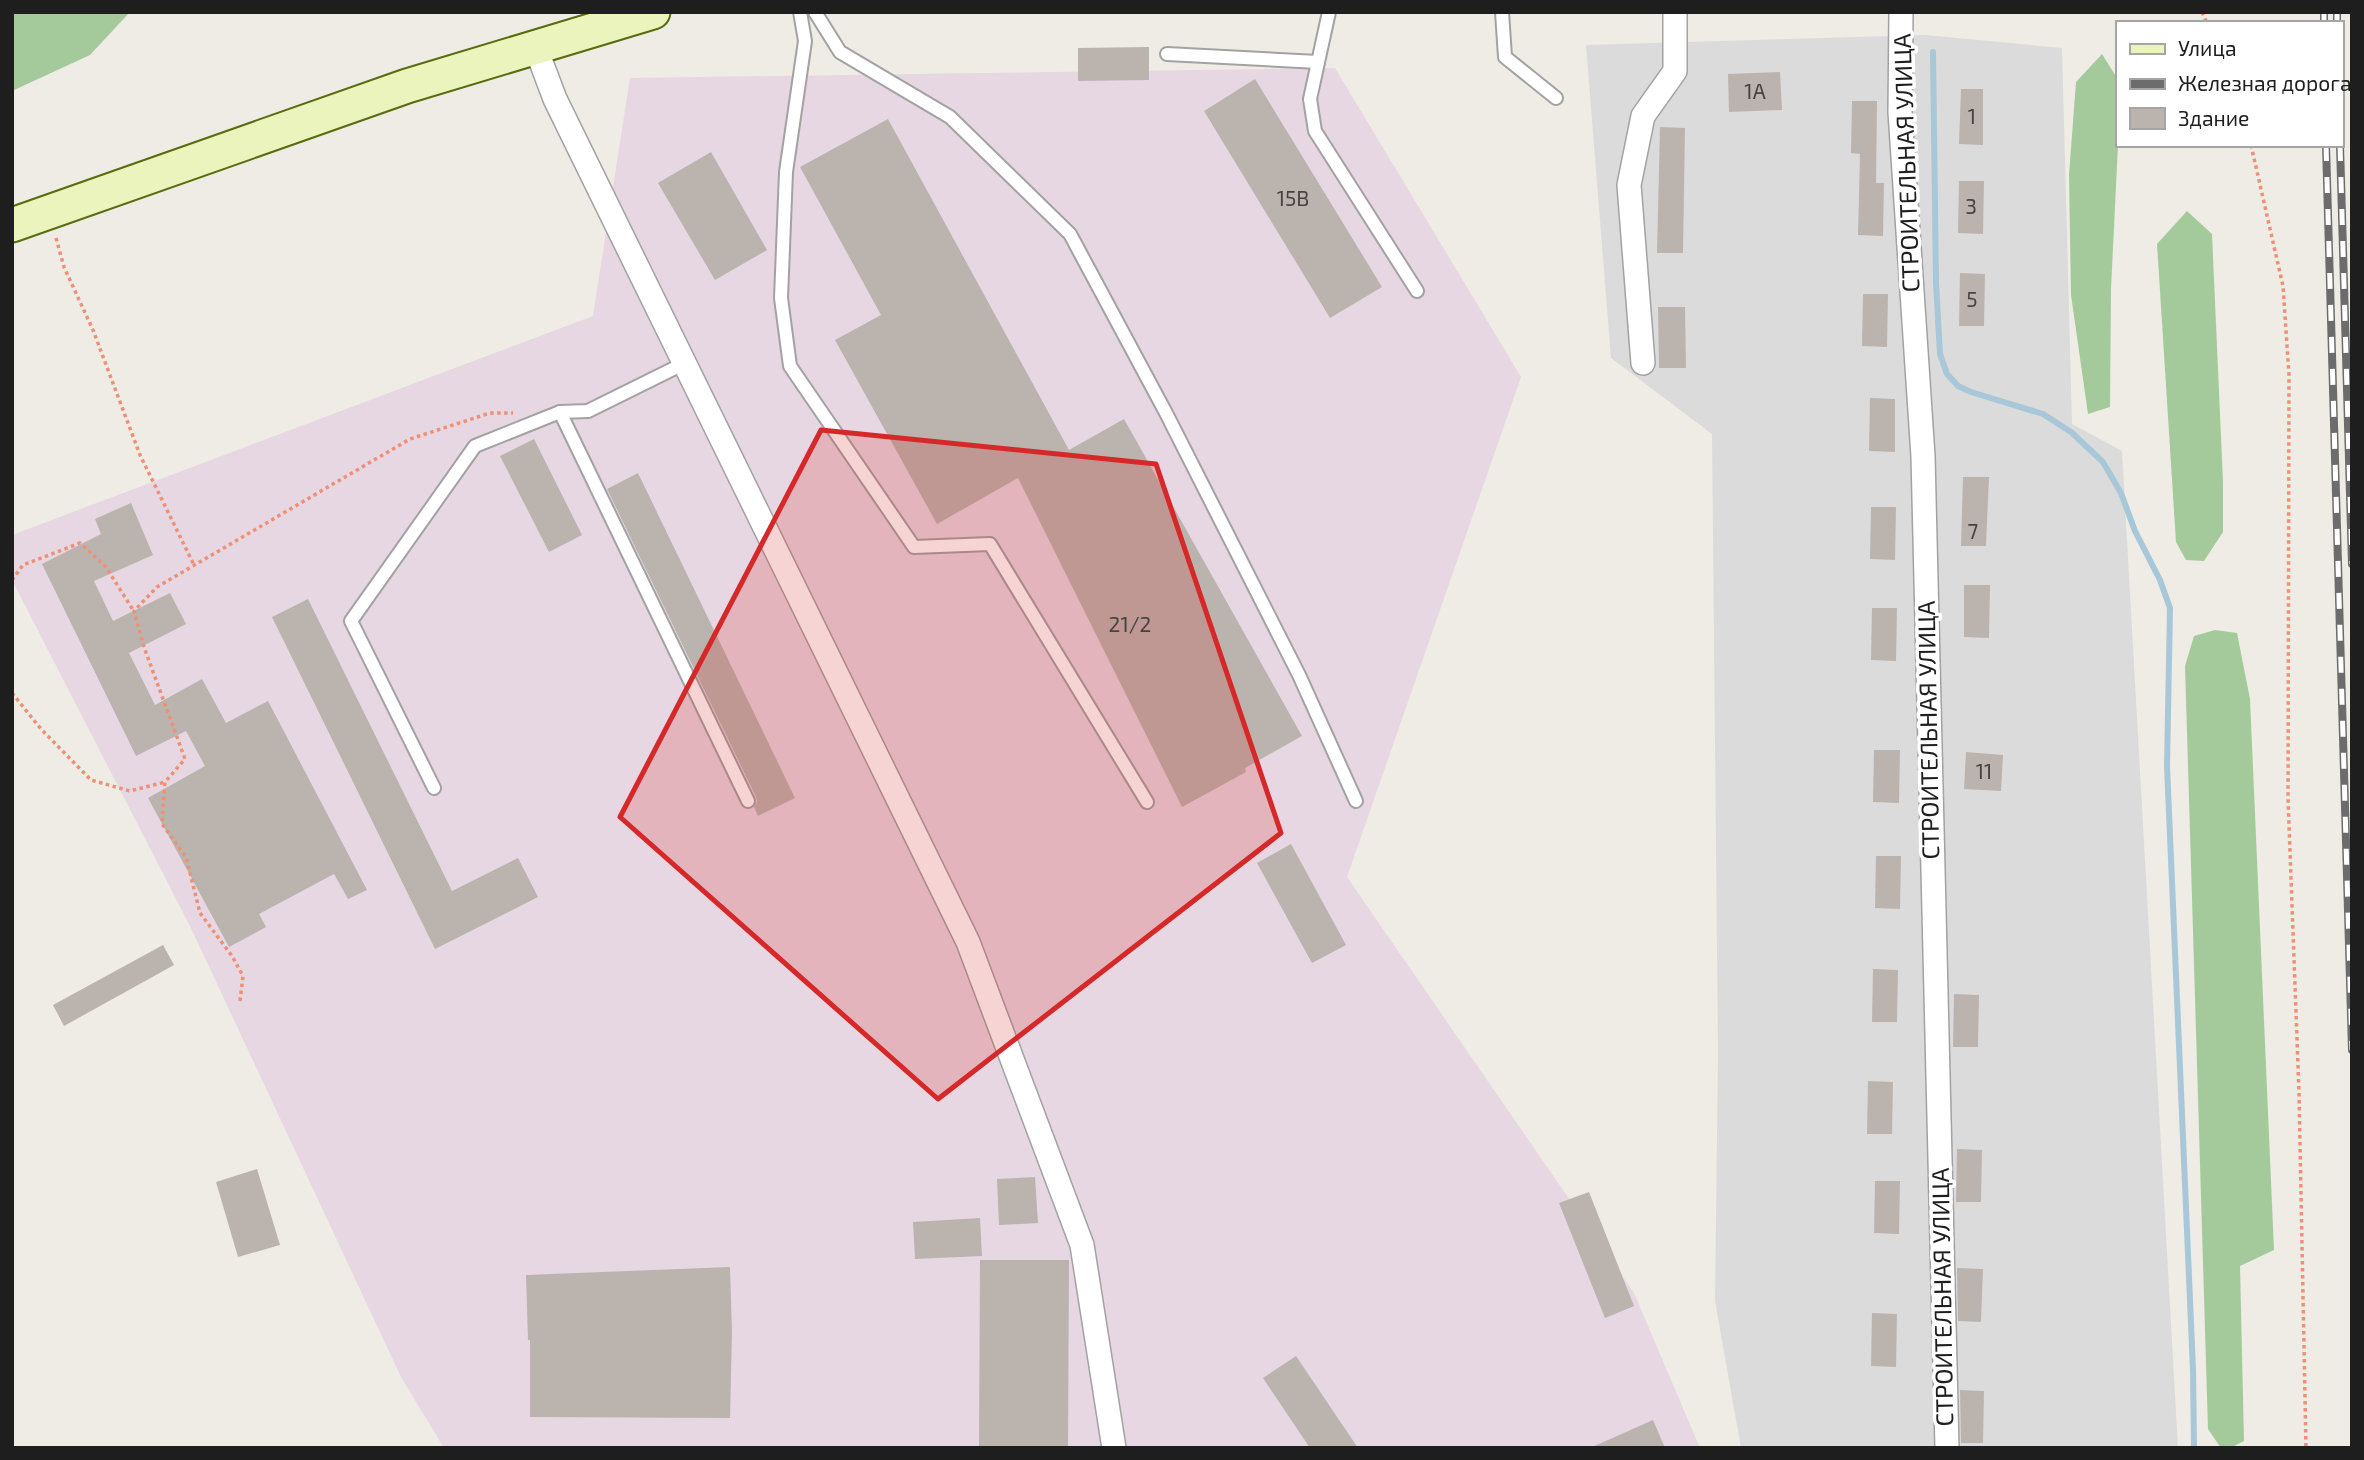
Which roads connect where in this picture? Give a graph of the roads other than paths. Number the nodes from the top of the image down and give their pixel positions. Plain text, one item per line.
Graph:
1 (653, 12) edge
2 (800, 12) edge
3 (815, 12) edge
4 (1329, 12) edge
5 (1502, 12) edge
6 (1675, 12) edge
7 (1901, 12) edge
8 (534, 46) junction
9 (1167, 54) dead end
10 (1318, 62) junction
11 (1556, 99) dead end
12 (12, 225) edge
13 (1417, 291) dead end
14 (685, 363) junction
15 (1643, 363) dead end
16 (560, 412) junction
17 (434, 788) dead end
18 (748, 801) dead end
19 (1356, 801) dead end
20 (1147, 802) dead end
21 (1114, 1448) edge
22 (1947, 1448) edge

1 - 8 main road
2 - 20 lane
3 - 19 lane
4 - 10 lane
5 - 11 lane
6 - 15 street
7 - 22 street, СТРОИТЕЛЬНАЯ УЛИЦА
8 - 12 main road
8 - 14 street
9 - 10 lane
10 - 13 lane
14 - 16 lane
14 - 21 street
16 - 17 lane
16 - 18 lane

